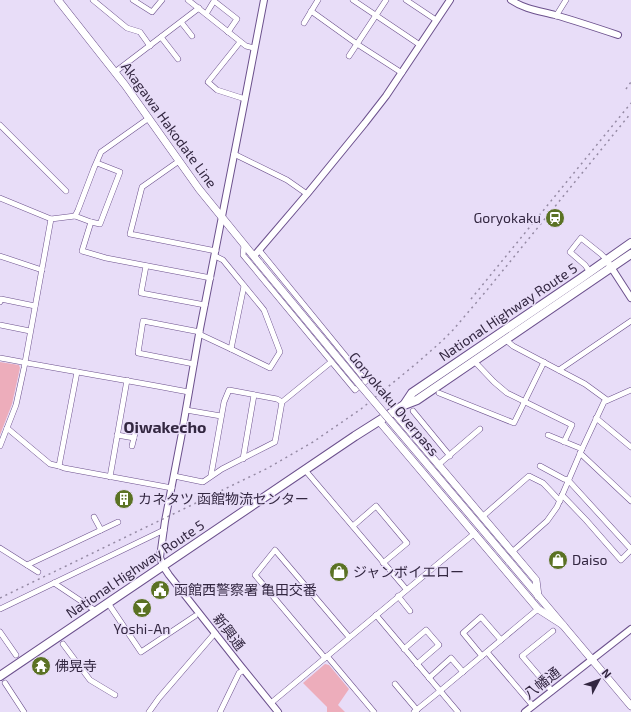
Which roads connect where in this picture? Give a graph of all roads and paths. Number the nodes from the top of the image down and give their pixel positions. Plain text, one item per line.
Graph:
1 (59, 0) edge
2 (93, 0) edge
3 (133, 0) edge
4 (162, 0) edge
5 (188, 0) edge
6 (264, 0) edge
7 (318, 0) edge
8 (353, 0) edge
9 (386, 0) edge
10 (406, 0) edge
11 (450, 0) edge
12 (511, 0) edge
13 (566, 0) edge
14 (199, 8) junction
15 (311, 11) junction
16 (206, 14) junction
17 (376, 15) junction
18 (556, 16) junction
19 (436, 20) junction
20 (181, 22) junction
21 (304, 23) dead end
22 (228, 32) junction
23 (618, 35) dead end
24 (192, 36) dead end
25 (161, 38) junction
26 (240, 42) junction
27 (357, 44) junction
28 (420, 45) junction
29 (150, 46) junction
30 (254, 48) junction
31 (349, 56) dead end
32 (178, 59) dead end
33 (116, 72) junction
34 (402, 73) junction
35 (246, 99) junction
36 (149, 118) junction
37 (0, 125) edge
38 (234, 154) junction
39 (179, 161) junction
40 (97, 163) junction
41 (66, 191) dead end
42 (307, 194) junction
43 (0, 198) edge
44 (75, 216) junction
45 (222, 216) junction
46 (51, 218) junction
47 (91, 222) junction
48 (631, 243) edge
49 (244, 244) junction
50 (259, 250) junction
51 (215, 253) junction
52 (631, 254) edge
53 (0, 256) edge
54 (254, 256) junction
55 (607, 260) junction
56 (260, 264) joint
57 (146, 266) junction
58 (611, 268) junction
59 (42, 270) junction
60 (590, 272) junction
61 (211, 278) junction
62 (244, 286) junction
63 (631, 298) edge
64 (0, 302) edge
65 (205, 305) junction
66 (35, 306) junction
67 (631, 321) edge
68 (0, 326) edge
69 (30, 331) junction
70 (200, 333) junction
71 (506, 340) junction
72 (231, 349) junction
73 (0, 358) edge
74 (25, 362) junction
75 (331, 362) junction
76 (474, 362) junction
77 (544, 362) junction
78 (194, 364) junction
79 (559, 370) junction
80 (77, 372) junction
81 (127, 380) junction
82 (631, 390) edge
83 (189, 392) junction
84 (439, 393) dead end
85 (254, 395) junction
86 (607, 400) junction
87 (282, 402) junction
88 (525, 402) junction
89 (404, 405) junction
90 (186, 410) junction
91 (393, 411) junction
92 (413, 411) dead end
93 (221, 416) junction
94 (596, 418) junction
95 (379, 420) junction
96 (7, 428) junction
97 (480, 429) dead end
98 (136, 430) dead end
99 (117, 435) junction
100 (548, 435) dead end
101 (134, 438) junction
102 (564, 442) junction
103 (0, 446) edge
104 (132, 446) dead end
105 (631, 447) edge
106 (581, 451) junction
107 (450, 456) junction
108 (243, 459) junction
109 (438, 465) junction
110 (59, 466) junction
111 (540, 466) dead end
112 (305, 470) junction
113 (174, 476) junction
114 (211, 476) junction
115 (110, 477) junction
116 (568, 480) junction
117 (172, 488) junction
118 (562, 495) junction
119 (560, 501) junction
120 (631, 501) edge
121 (94, 517) dead end
122 (482, 517) junction
123 (118, 522) dead end
124 (352, 526) junction
125 (101, 530) junction
126 (164, 530) junction
127 (475, 533) junction
128 (0, 548) edge
129 (631, 549) edge
130 (512, 552) junction
131 (383, 563) junction
132 (27, 565) junction
133 (163, 566) junction
134 (38, 572) dead end
135 (54, 583) junction
136 (406, 589) junction
137 (398, 596) junction
138 (538, 596) junction
139 (108, 603) junction
140 (0, 609) edge
141 (538, 609) junction
142 (96, 611) junction
143 (410, 611) dead end
144 (376, 615) junction
145 (195, 616) dead end
146 (563, 625) junction
147 (631, 629) edge
148 (553, 631) dead end
149 (0, 632) edge
150 (215, 633) junction
151 (349, 637) junction
152 (501, 640) junction
153 (63, 644) dead end
154 (404, 649) junction
155 (487, 652) junction
156 (16, 655) dead end
157 (482, 656) junction
158 (326, 657) junction
159 (592, 660) junction
160 (417, 664) junction
161 (244, 670) junction
162 (464, 672) junction
163 (429, 678) junction
164 (2, 680) edge
165 (395, 684) dead end
166 (440, 691) junction
167 (552, 692) junction
168 (115, 695) dead end
169 (271, 703) junction
170 (533, 706) junction
171 (631, 706) edge
172 (415, 711) edge
173 (24, 712) edge
174 (149, 712) edge
175 (220, 712) edge
176 (278, 712) edge
177 (374, 712) edge
178 (458, 712) edge
179 (525, 712) edge

1 - 33 main road, Akagawa Hakodate Line
2 - 29 street
3 - 4 street
5 - 14 street
6 - 30 street
7 - 15 street
8 - 17 street
9 - 17 street
10 - 19 street
11 - 19 street
12 - 18 street
13 - 18 street
14 - 16 street
14 - 20 street
15 - 21 street
15 - 27 street
16 - 22 street
16 - 22 street
17 - 27 street
17 - 28 street
18 - 23 street
19 - 28 street
20 - 24 street
20 - 25 street
22 - 26 street
25 - 29 street
25 - 32 street
26 - 30 street
26 - 35 street
27 - 31 street
27 - 34 street
28 - 34 street
29 - 33 street
30 - 35 street
33 - 36 main road, Akagawa Hakodate Line
34 - 42 street
35 - 38 street
36 - 39 main road, Akagawa Hakodate Line
36 - 40 street
37 - 41 street
38 - 42 street
38 - 45 street
39 - 45 main road, Akagawa Hakodate Line
39 - 51 street
40 - 44 street
40 - 47 street
42 - 50 street
43 - 46 street
44 - 46 street
44 - 47 street
45 - 49 main road, Akagawa Hakodate Line
45 - 51 street
46 - 59 street
47 - 57 street
48 - 55 highway, National Highway Route 5
49 - 54 main road, Akagawa Hakodate Line
49 - 75 street
50 - 54 street
50 - 75 street
51 - 61 street
51 - 62 street
52 - 58 highway, National Highway Route 5
53 - 59 street
54 - 56 main road, Akagawa Hakodate Line
55 - 58 street
55 - 60 highway, National Highway Route 5
55 - 60 street
56 - 138 main road, Goryokaku Overpass, bridge
57 - 61 street
57 - 65 street
58 - 63 street
58 - 71 highway, National Highway Route 5
59 - 66 street
60 - 89 highway, National Highway Route 5
61 - 65 street
62 - 72 street
62 - 72 street
64 - 66 street
65 - 70 street
66 - 69 street
67 - 79 street
68 - 69 street
69 - 74 street
70 - 72 street
70 - 78 street
70 - 78 street
71 - 76 highway, National Highway Route 5
71 - 77 street
73 - 74 street
74 - 80 street
74 - 96 street
75 - 87 street
76 - 88 street
76 - 89 highway, National Highway Route 5
77 - 79 street
77 - 88 street
78 - 83 street
79 - 86 street
80 - 81 street
80 - 110 street
81 - 83 street
81 - 99 street
82 - 86 street
83 - 90 street
84 - 88 street
85 - 87 street
85 - 93 street
85 - 108 street
86 - 94 street
87 - 108 street
88 - 102 street
89 - 91 highway, National Highway Route 5
90 - 93 street
90 - 113 street
91 - 95 highway, National Highway Route 5
91 - 109 main road
92 - 107 street
93 - 114 street
94 - 105 street
94 - 106 street
95 - 112 highway, National Highway Route 5
95 - 127 main road
96 - 103 street
96 - 110 street
97 - 107 street
98 - 101 street
99 - 101 street
99 - 115 street
100 - 102 street
101 - 104 street
102 - 106 street
106 - 116 street
106 - 120 street
107 - 109 street
108 - 114 street
109 - 122 main road
110 - 115 street
111 - 116 street
112 - 124 street
112 - 133 highway, National Highway Route 5
113 - 114 street
113 - 117 street
115 - 117 street
116 - 118 street
116 - 129 street
117 - 126 street
118 - 119 street
118 - 129 street
119 - 122 street
119 - 130 street
121 - 125 street
122 - 130 main road
123 - 125 street
124 - 131 street
124 - 131 street
125 - 132 street
126 - 133 street
126 - 135 street
127 - 136 street
127 - 141 main road
128 - 132 street
130 - 138 main road
131 - 136 street
132 - 134 street
133 - 139 highway, National Highway Route 5
133 - 150 street, 新興通
135 - 140 street
135 - 142 street
136 - 137 street
137 - 143 street
137 - 144 street
138 - 146 main road
139 - 142 highway, National Highway Route 5
139 - 145 street
141 - 146 main road
141 - 152 street
142 - 164 highway, National Highway Route 5
144 - 151 street
144 - 154 street
146 - 159 main road
147 - 159 street, 八幡通
148 - 167 street
149 - 156 street
150 - 161 street, 新興通
150 - 174 street
151 - 158 street
151 - 158 street
152 - 155 street
152 - 157 street
153 - 168 street
154 - 160 street
154 - 160 street
155 - 157 street
155 - 170 street
157 - 162 street
158 - 169 street
158 - 177 street
159 - 167 street, 八幡通
159 - 171 main road
160 - 163 street
161 - 169 street, 新興通
161 - 175 street
162 - 163 street
162 - 166 street
163 - 166 street
164 - 173 street
165 - 172 street
166 - 172 street
166 - 178 street
167 - 170 street, 八幡通
169 - 176 street, 新興通
170 - 179 street, 八幡通

